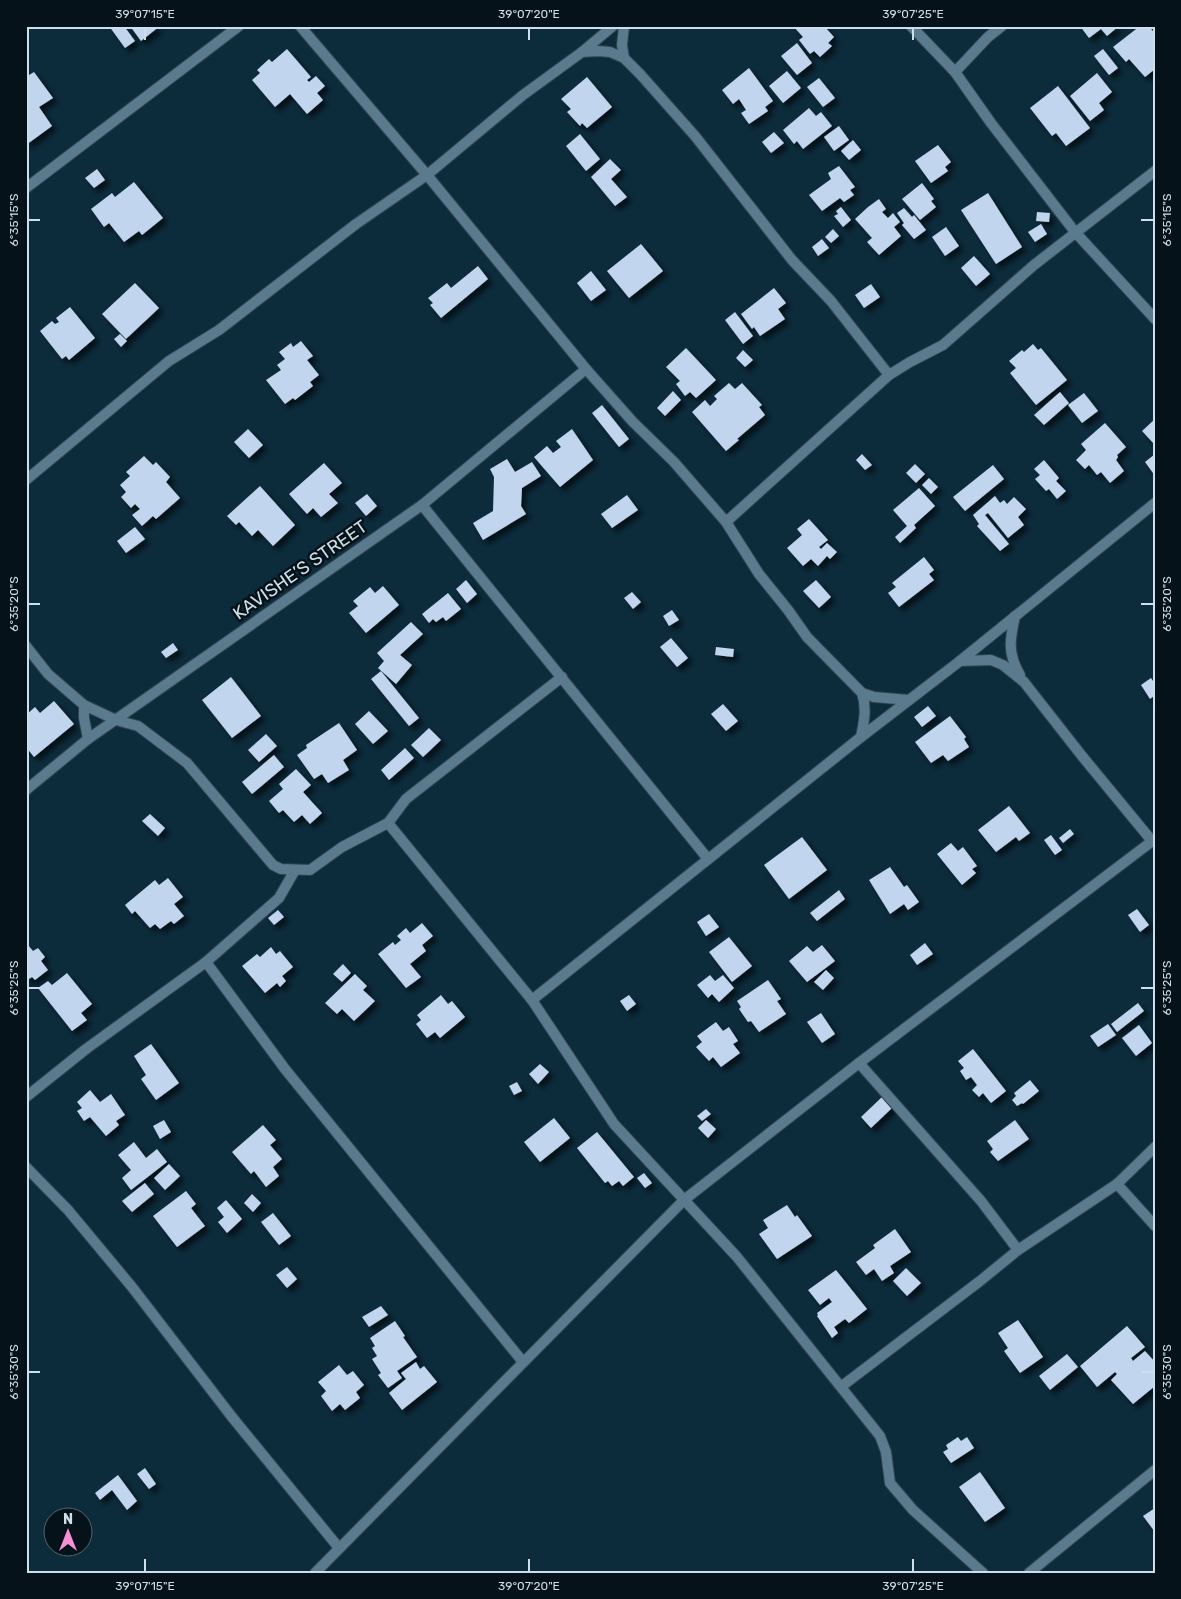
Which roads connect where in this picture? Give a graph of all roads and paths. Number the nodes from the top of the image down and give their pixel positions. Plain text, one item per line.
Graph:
1 (239, 26) edge
2 (300, 26) edge
3 (613, 26) edge
4 (624, 26) edge
5 (910, 26) edge
6 (1002, 26) edge
7 (582, 52) junction
8 (624, 58) junction
9 (955, 72) junction
10 (1155, 171) edge
11 (426, 175) junction
12 (26, 188) edge
13 (1075, 232) junction
14 (1155, 319) edge
15 (586, 369) junction
16 (889, 375) junction
17 (26, 480) edge
18 (1155, 503) edge
19 (422, 505) junction
20 (726, 522) junction
21 (1015, 616) junction
22 (26, 646) edge
23 (960, 661) junction
24 (562, 677) junction
25 (1024, 682) junction
26 (862, 693) junction
27 (909, 700) junction
28 (84, 705) junction
29 (116, 720) junction
30 (861, 737) junction
31 (88, 738) junction
32 (26, 790) edge
33 (388, 823) junction
34 (1153, 840) edge
35 (708, 859) junction
36 (296, 870) junction
37 (206, 962) junction
38 (532, 1000) junction
39 (859, 1063) junction
40 (26, 1097) edge
41 (1155, 1147) edge
42 (26, 1167) edge
43 (1117, 1184) junction
44 (684, 1200) junction
45 (1155, 1226) edge
46 (1018, 1250) junction
47 (523, 1362) junction
48 (842, 1386) junction
49 (1155, 1470) edge
50 (339, 1548) junction
51 (314, 1573) edge
52 (983, 1573) edge
53 (1028, 1573) edge

1 - 12 street
2 - 11 street
3 - 7 street
4 - 8 street
5 - 9 street
6 - 9 street
7 - 8 street
7 - 11 street
8 - 16 street
9 - 13 street
10 - 13 street
11 - 15 street
11 - 17 street
13 - 14 street
13 - 16 street
15 - 19 street, KAVISHE’S STREET
15 - 20 street
16 - 20 street
18 - 21 street
19 - 24 street
19 - 29 street, KAVISHE’S STREET
20 - 26 street
21 - 23 street
21 - 25 street
22 - 28 street
23 - 25 street
23 - 27 street
24 - 33 street
24 - 35 street
25 - 34 street
26 - 27 street
26 - 30 street
27 - 30 street
28 - 29 street
28 - 31 street
29 - 31 street, KAVISHE’S STREET
29 - 36 street
30 - 35 street
31 - 32 street, KAVISHE’S STREET
33 - 36 street
33 - 38 street
34 - 39 street
35 - 38 street
36 - 37 street
37 - 40 street
37 - 47 street
38 - 44 street
39 - 44 street
39 - 46 street
41 - 43 street
42 - 50 street
43 - 45 street
43 - 46 street
44 - 47 street
44 - 48 street
46 - 48 street
47 - 50 street
48 - 52 street
49 - 53 street
50 - 51 street

